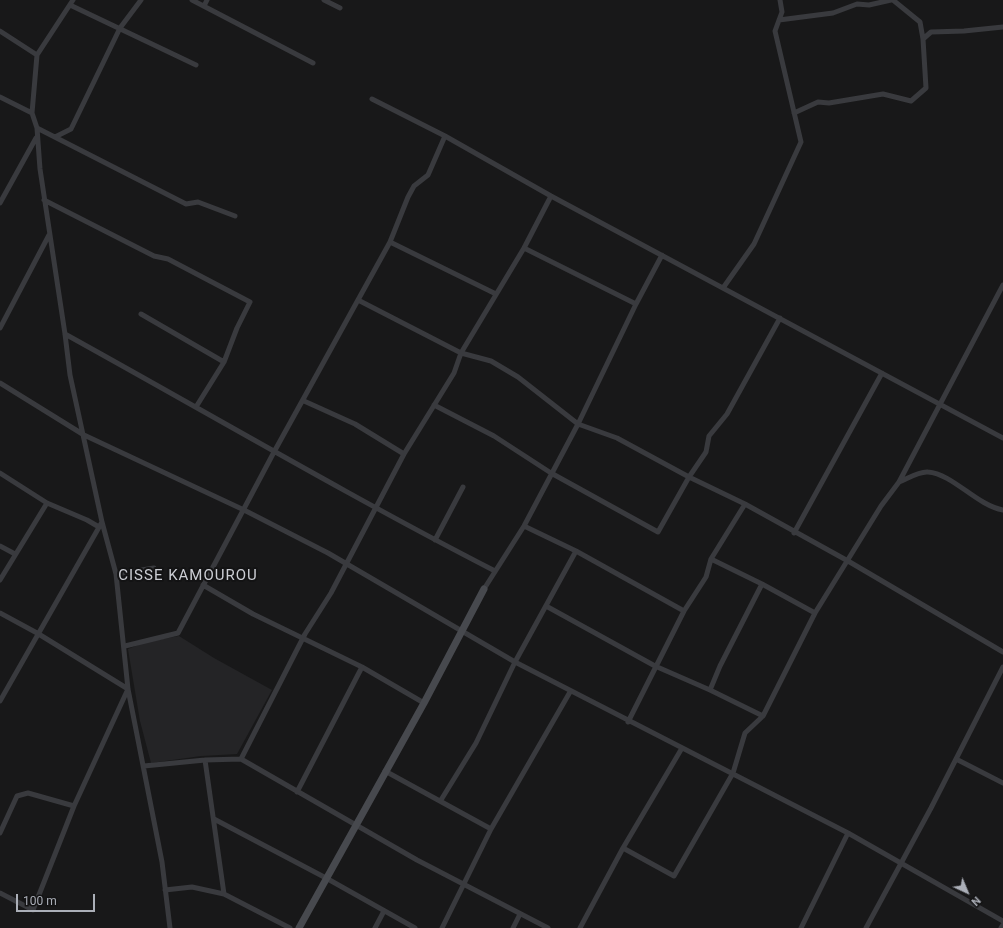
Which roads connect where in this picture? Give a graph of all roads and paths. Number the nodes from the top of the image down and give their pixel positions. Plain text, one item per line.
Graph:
1 (141, 0) edge
2 (192, 0) edge
3 (207, 0) edge
4 (324, 0) edge
5 (780, 0) edge
6 (892, 0) edge
7 (71, 2) edge
8 (204, 6) junction
9 (340, 8) dead end
10 (779, 20) junction
11 (1003, 27) edge
12 (120, 28) junction
13 (0, 31) edge
14 (923, 39) junction
15 (37, 55) junction
16 (313, 63) dead end
17 (196, 65) dead end
18 (0, 97) edge
19 (372, 99) dead end
20 (32, 113) junction
21 (794, 113) junction
22 (37, 128) junction
23 (445, 136) junction
24 (55, 137) junction
25 (36, 138) junction
26 (2, 196) edge
27 (551, 196) junction
28 (44, 200) junction
29 (0, 203) edge
30 (235, 216) dead end
31 (49, 235) junction
32 (390, 242) junction
33 (524, 248) junction
34 (662, 255) junction
35 (1003, 285) edge
36 (723, 288) junction
37 (496, 294) junction
38 (358, 300) junction
39 (636, 304) junction
40 (141, 314) dead end
41 (780, 318) junction
42 (0, 328) edge
43 (65, 334) junction
44 (461, 353) junction
45 (224, 362) junction
46 (882, 373) junction
47 (0, 383) edge
48 (304, 401) junction
49 (434, 405) junction
50 (940, 405) junction
51 (196, 407) junction
52 (578, 424) junction
53 (84, 435) junction
54 (1003, 438) edge
55 (274, 452) junction
56 (404, 454) junction
57 (0, 473) edge
58 (551, 473) junction
59 (688, 477) junction
60 (899, 482) junction
61 (463, 487) dead end
62 (47, 503) junction
63 (744, 504) junction
64 (374, 507) junction
65 (244, 510) junction
66 (1003, 510) edge
67 (102, 522) junction
68 (524, 526) junction
69 (99, 527) junction
70 (794, 533) junction
71 (435, 540) junction
72 (0, 546) edge
73 (576, 551) junction
74 (15, 554) junction
75 (711, 559) junction
76 (848, 561) junction
77 (346, 563) junction
78 (154, 568) dead end
79 (495, 571) junction
80 (116, 574) junction
81 (0, 580) edge
82 (762, 584) junction
83 (203, 585) junction
84 (484, 589) joint
85 (546, 606) junction
86 (684, 611) junction
87 (0, 613) edge
88 (815, 613) junction
89 (462, 630) junction
90 (37, 633) junction
91 (303, 639) junction
92 (125, 646) junction
93 (1003, 652) edge
94 (515, 662) junction
95 (655, 666) junction
96 (362, 667) junction
97 (1003, 667) edge
98 (128, 689) junction
99 (710, 690) junction
100 (570, 692) junction
101 (0, 701) edge
102 (424, 703) junction
103 (763, 716) junction
104 (628, 722) junction
105 (682, 748) junction
106 (241, 759) junction
107 (956, 759) junction
108 (205, 760) junction
109 (144, 766) junction
110 (385, 771) junction
111 (733, 773) junction
112 (1003, 783) edge
113 (297, 792) junction
114 (441, 800) junction
115 (74, 806) junction
116 (214, 819) junction
117 (356, 824) junction
118 (491, 829) junction
119 (0, 833) edge
120 (848, 833) junction
121 (623, 848) junction
122 (901, 863) junction
123 (326, 878) junction
124 (463, 883) junction
125 (165, 890) junction
126 (0, 893) edge
127 (224, 894) junction
128 (384, 911) junction
129 (520, 914) junction
130 (1003, 922) edge
131 (1003, 925) edge
132 (170, 928) edge
133 (290, 928) edge
134 (299, 928) edge
135 (375, 928) edge
136 (415, 928) edge
137 (442, 928) edge
138 (512, 928) edge
139 (548, 928) edge
140 (580, 928) edge
141 (801, 928) edge
142 (866, 928) edge
143 (1001, 928) edge

1 - 12 street
2 - 8 street
3 - 8 street
4 - 9 street
5 - 10 street
6 - 10 street
6 - 14 street
7 - 12 street
7 - 15 street
8 - 16 street
10 - 21 street
11 - 14 street
12 - 17 street
12 - 24 street
13 - 15 street
14 - 21 street
15 - 20 street
18 - 20 street
19 - 23 street
20 - 22 street
21 - 36 street
22 - 24 street
22 - 25 street
23 - 27 street
23 - 32 street
24 - 30 street
25 - 26 street
25 - 28 street
26 - 29 street
27 - 33 street
27 - 34 street
28 - 31 street
28 - 45 street
31 - 42 street
31 - 43 street
32 - 37 street
32 - 38 street
33 - 37 street
33 - 39 street
34 - 36 street
34 - 39 street
35 - 50 street
36 - 41 street
37 - 44 street
38 - 44 street
38 - 48 street
39 - 52 street
40 - 45 street
41 - 46 street
41 - 59 street
43 - 51 street
43 - 53 street
44 - 49 street
44 - 52 street
45 - 51 street
46 - 50 street
46 - 70 street
47 - 53 street
48 - 55 street
48 - 56 street
49 - 56 street
49 - 58 street
50 - 54 street
50 - 60 street
51 - 55 street
52 - 58 street
52 - 59 street
53 - 65 street
53 - 67 street
55 - 64 street
55 - 65 street
56 - 64 street
57 - 62 street
58 - 59 street
58 - 68 street
59 - 63 street
60 - 66 street
60 - 76 street
61 - 71 street
62 - 69 street
62 - 74 street
63 - 70 street
63 - 75 street
64 - 71 street
64 - 77 street
65 - 77 street
65 - 83 street
67 - 69 street
67 - 80 street
68 - 73 street
68 - 79 street
69 - 90 street
70 - 76 street
71 - 79 street
72 - 74 street
73 - 85 street
73 - 86 street
74 - 81 street
75 - 82 street
75 - 86 street
76 - 88 street
76 - 93 street
77 - 89 street
77 - 91 street
78 - 80 street
79 - 84 street
80 - 92 street
82 - 88 street
82 - 99 street
83 - 91 street
83 - 92 street
84 - 89 street
85 - 94 street
85 - 95 street
86 - 95 street
87 - 90 street
88 - 103 street
89 - 94 street
89 - 102 street
90 - 98 street
90 - 101 street
91 - 96 street
91 - 106 street
92 - 98 street
94 - 100 street
94 - 114 street
95 - 99 street
95 - 104 street
96 - 102 street
96 - 113 street
97 - 107 street
98 - 109 street
98 - 115 street
99 - 103 street
100 - 104 street
100 - 118 street
102 - 110 street
103 - 111 street
104 - 105 street
105 - 111 street
105 - 121 street
106 - 108 street
106 - 113 street
107 - 112 street
107 - 122 street
108 - 109 street
108 - 116 street
109 - 125 street
110 - 114 street
110 - 117 street
111 - 120 street
111 - 121 street
113 - 117 street
114 - 118 street
115 - 119 street
115 - 126 street
116 - 123 street
116 - 127 street
117 - 123 street
117 - 124 street
118 - 124 street
120 - 122 street
120 - 141 street
121 - 140 street
122 - 130 street
122 - 142 street
123 - 128 street
123 - 134 street
124 - 129 street
124 - 137 street
125 - 127 street
125 - 132 street
127 - 133 street
128 - 135 street
128 - 136 street
129 - 138 street
129 - 139 street
131 - 143 street

